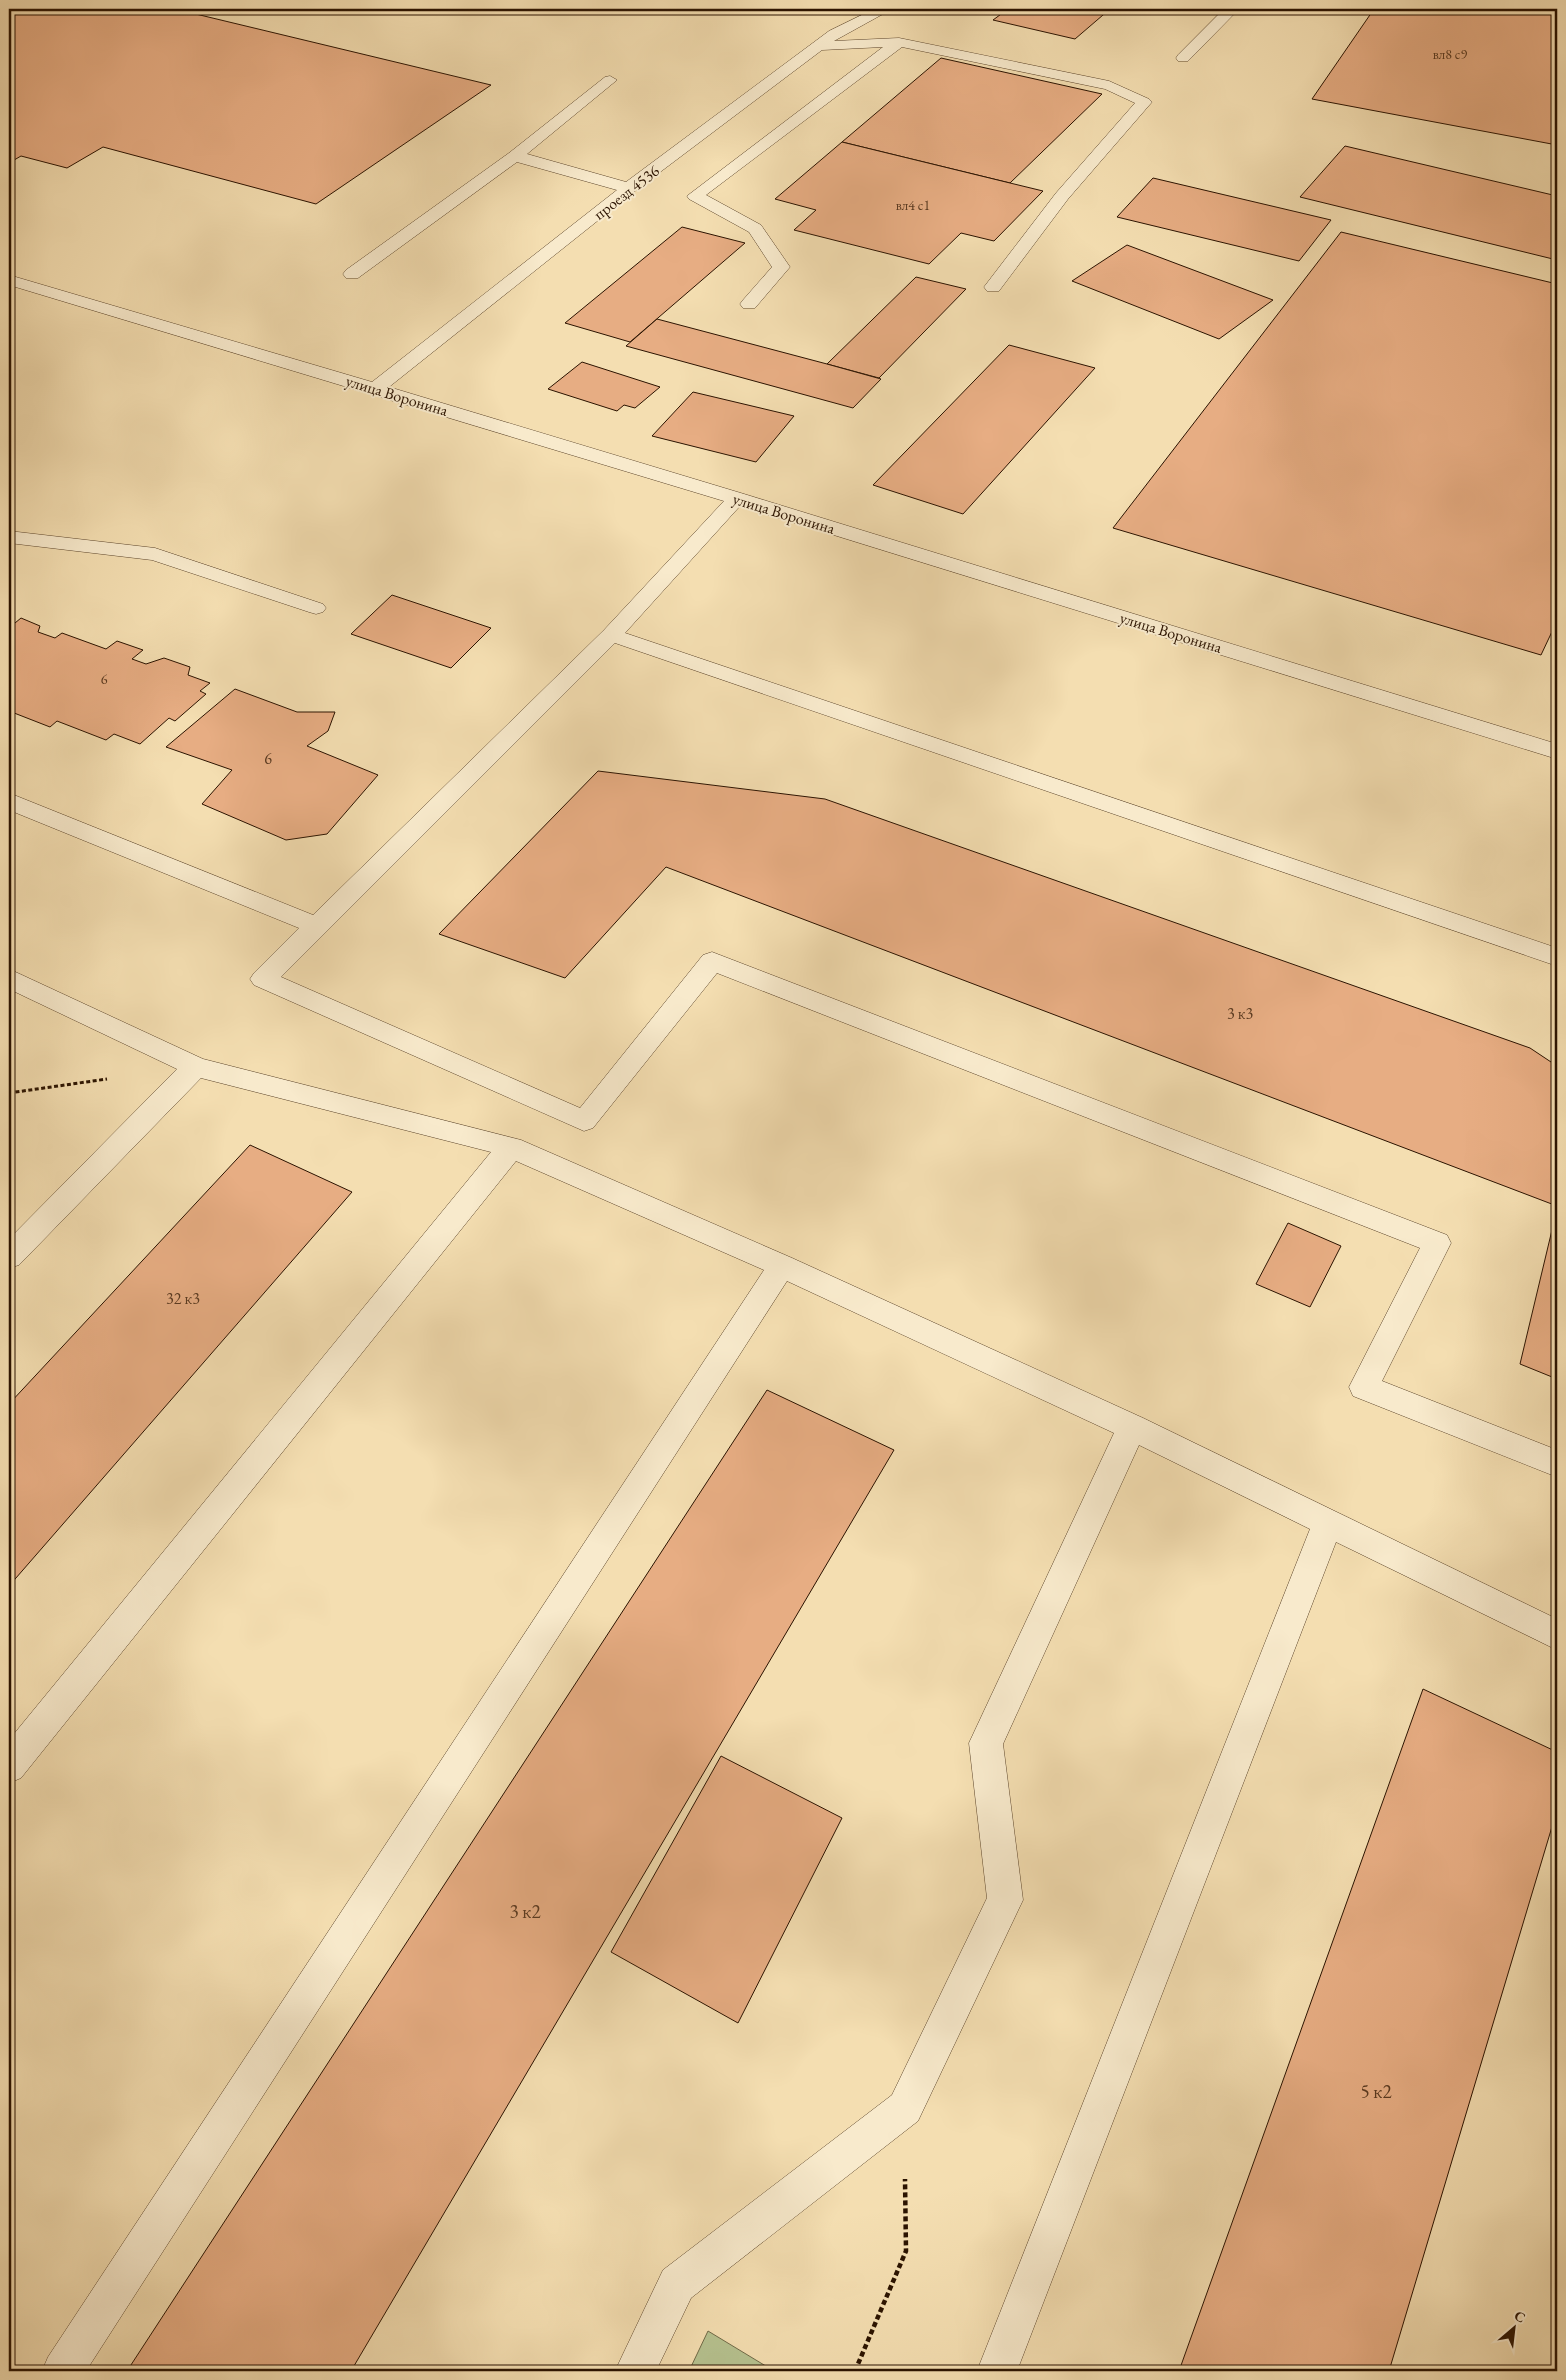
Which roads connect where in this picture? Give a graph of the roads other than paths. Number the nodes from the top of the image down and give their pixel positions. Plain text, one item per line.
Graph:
1 (884, 9) edge
2 (1232, 9) edge
3 (899, 42) junction
4 (818, 46) junction
5 (1183, 58) dead end
6 (610, 80) dead end
7 (515, 156) junction
8 (629, 188) junction
9 (352, 274) dead end
10 (9, 280) edge
11 (993, 287) dead end
12 (749, 304) dead end
13 (376, 388) junction
14 (737, 498) junction
15 (9, 537) edge
16 (316, 608) dead end
17 (611, 635) junction
18 (1557, 752) edge
19 (9, 801) edge
20 (317, 926) junction
21 (1557, 957) edge
22 (9, 978) edge
23 (196, 1066) junction
24 (512, 1147) junction
25 (9, 1257) edge
26 (782, 1266) junction
27 (1132, 1427) junction
28 (1557, 1464) edge
29 (1328, 1523) junction
30 (1557, 1636) edge
31 (9, 1766) edge
32 (62, 2371) edge
33 (635, 2371) edge
34 (997, 2371) edge

1 - 4 street, проезд 4536
2 - 5 street
3 - 4 street
3 - 11 street
3 - 12 street
4 - 8 street, проезд 4536
6 - 7 street
7 - 8 street
7 - 9 street
8 - 13 street, проезд 4536
10 - 13 street, улица Воронина
13 - 14 street, улица Воронина
14 - 17 street
14 - 18 street, улица Воронина
15 - 16 street
17 - 20 street
17 - 21 street
19 - 20 street
20 - 28 street
22 - 23 street
23 - 24 street
23 - 25 street
24 - 26 street
24 - 31 street
26 - 27 street
26 - 32 street
27 - 29 street
27 - 33 street
29 - 30 street
29 - 34 street

